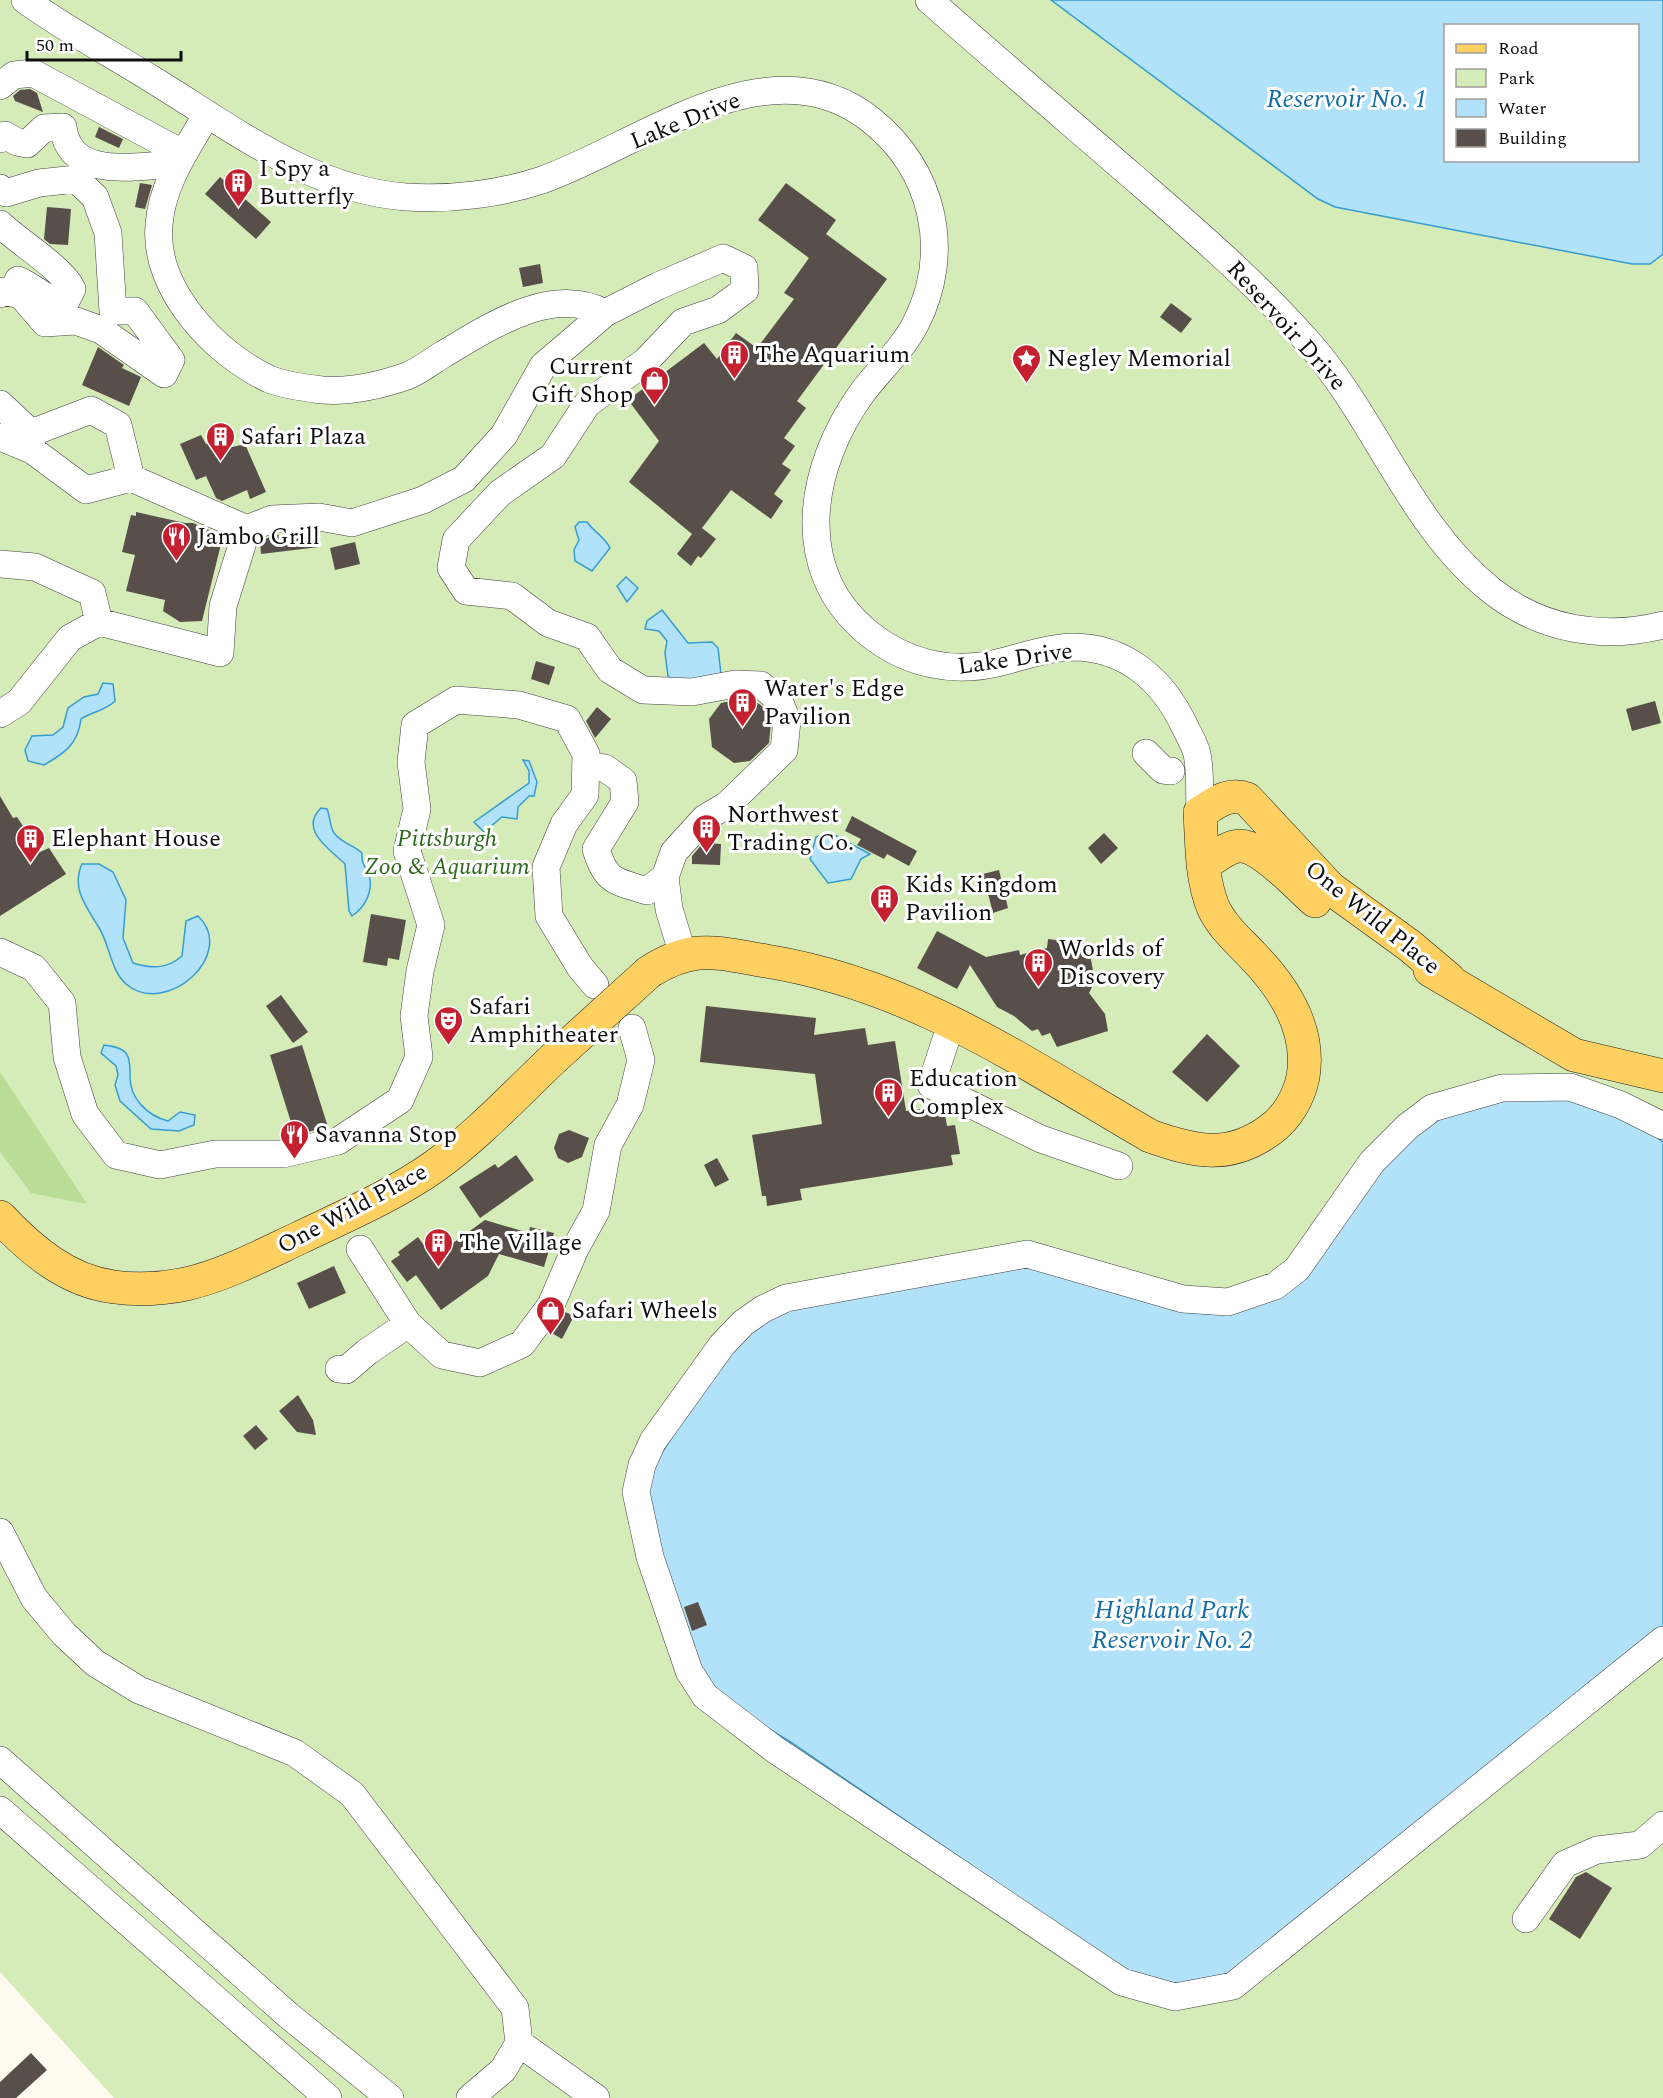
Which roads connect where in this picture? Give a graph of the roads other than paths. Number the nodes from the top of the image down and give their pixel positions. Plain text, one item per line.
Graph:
1 (25, 0) edge
2 (929, 0) edge
3 (0, 86) edge
4 (81, 97) junction
5 (207, 114) junction
6 (63, 127) junction
7 (0, 139) edge
8 (184, 152) junction
9 (0, 188) edge
10 (0, 224) edge
11 (0, 275) edge
12 (0, 294) edge
13 (605, 313) junction
14 (0, 404) edge
15 (0, 438) edge
16 (32, 442) junction
17 (131, 478) junction
18 (247, 530) junction
19 (0, 564) edge
20 (99, 622) junction
21 (1663, 625) edge
22 (0, 714) edge
23 (1146, 753) dead end
24 (586, 765) junction
25 (1171, 771) dead end
26 (1200, 813) junction
27 (1203, 865) junction
28 (665, 877) junction
29 (0, 952) edge
30 (683, 955) junction
31 (1449, 979) junction
32 (595, 985) dead end
33 (952, 1021) junction
34 (632, 1028) dead end
35 (1663, 1076) edge
36 (1663, 1126) edge
37 (1119, 1166) dead end
38 (0, 1217) edge
39 (360, 1249) dead end
40 (408, 1324) junction
41 (339, 1369) dead end
42 (0, 1532) edge
43 (1663, 1640) edge
44 (0, 1760) edge
45 (0, 1810) edge
46 (1663, 1825) edge
47 (1526, 1920) dead end
48 (519, 2043) junction
49 (328, 2098) edge
50 (390, 2098) edge
51 (470, 2098) edge
52 (596, 2098) edge

1 - 5 street, Lake Drive
2 - 21 street, Reservoir Drive
3 - 4 street
4 - 6 street
4 - 8 street
5 - 8 street
5 - 26 street, Lake Drive
6 - 7 street
6 - 8 street
8 - 13 street
9 - 12 street
10 - 11 street
13 - 18 street
13 - 28 street
14 - 16 street
15 - 16 street
16 - 17 street
16 - 17 street
17 - 18 street
18 - 20 street
19 - 20 street
20 - 22 street
23 - 25 street
24 - 28 street
24 - 29 street
24 - 32 street
26 - 27 main road, One Wild Place
26 - 31 main road, One Wild Place
27 - 31 main road, One Wild Place
27 - 33 main road, One Wild Place
28 - 30 street
30 - 33 main road, One Wild Place
30 - 38 main road, One Wild Place, bridge
31 - 35 main road, One Wild Place
33 - 37 street
34 - 40 street
36 - 43 street
39 - 40 street
40 - 41 street
42 - 48 street
44 - 50 street
45 - 49 street
46 - 47 street
48 - 51 street
48 - 52 street

